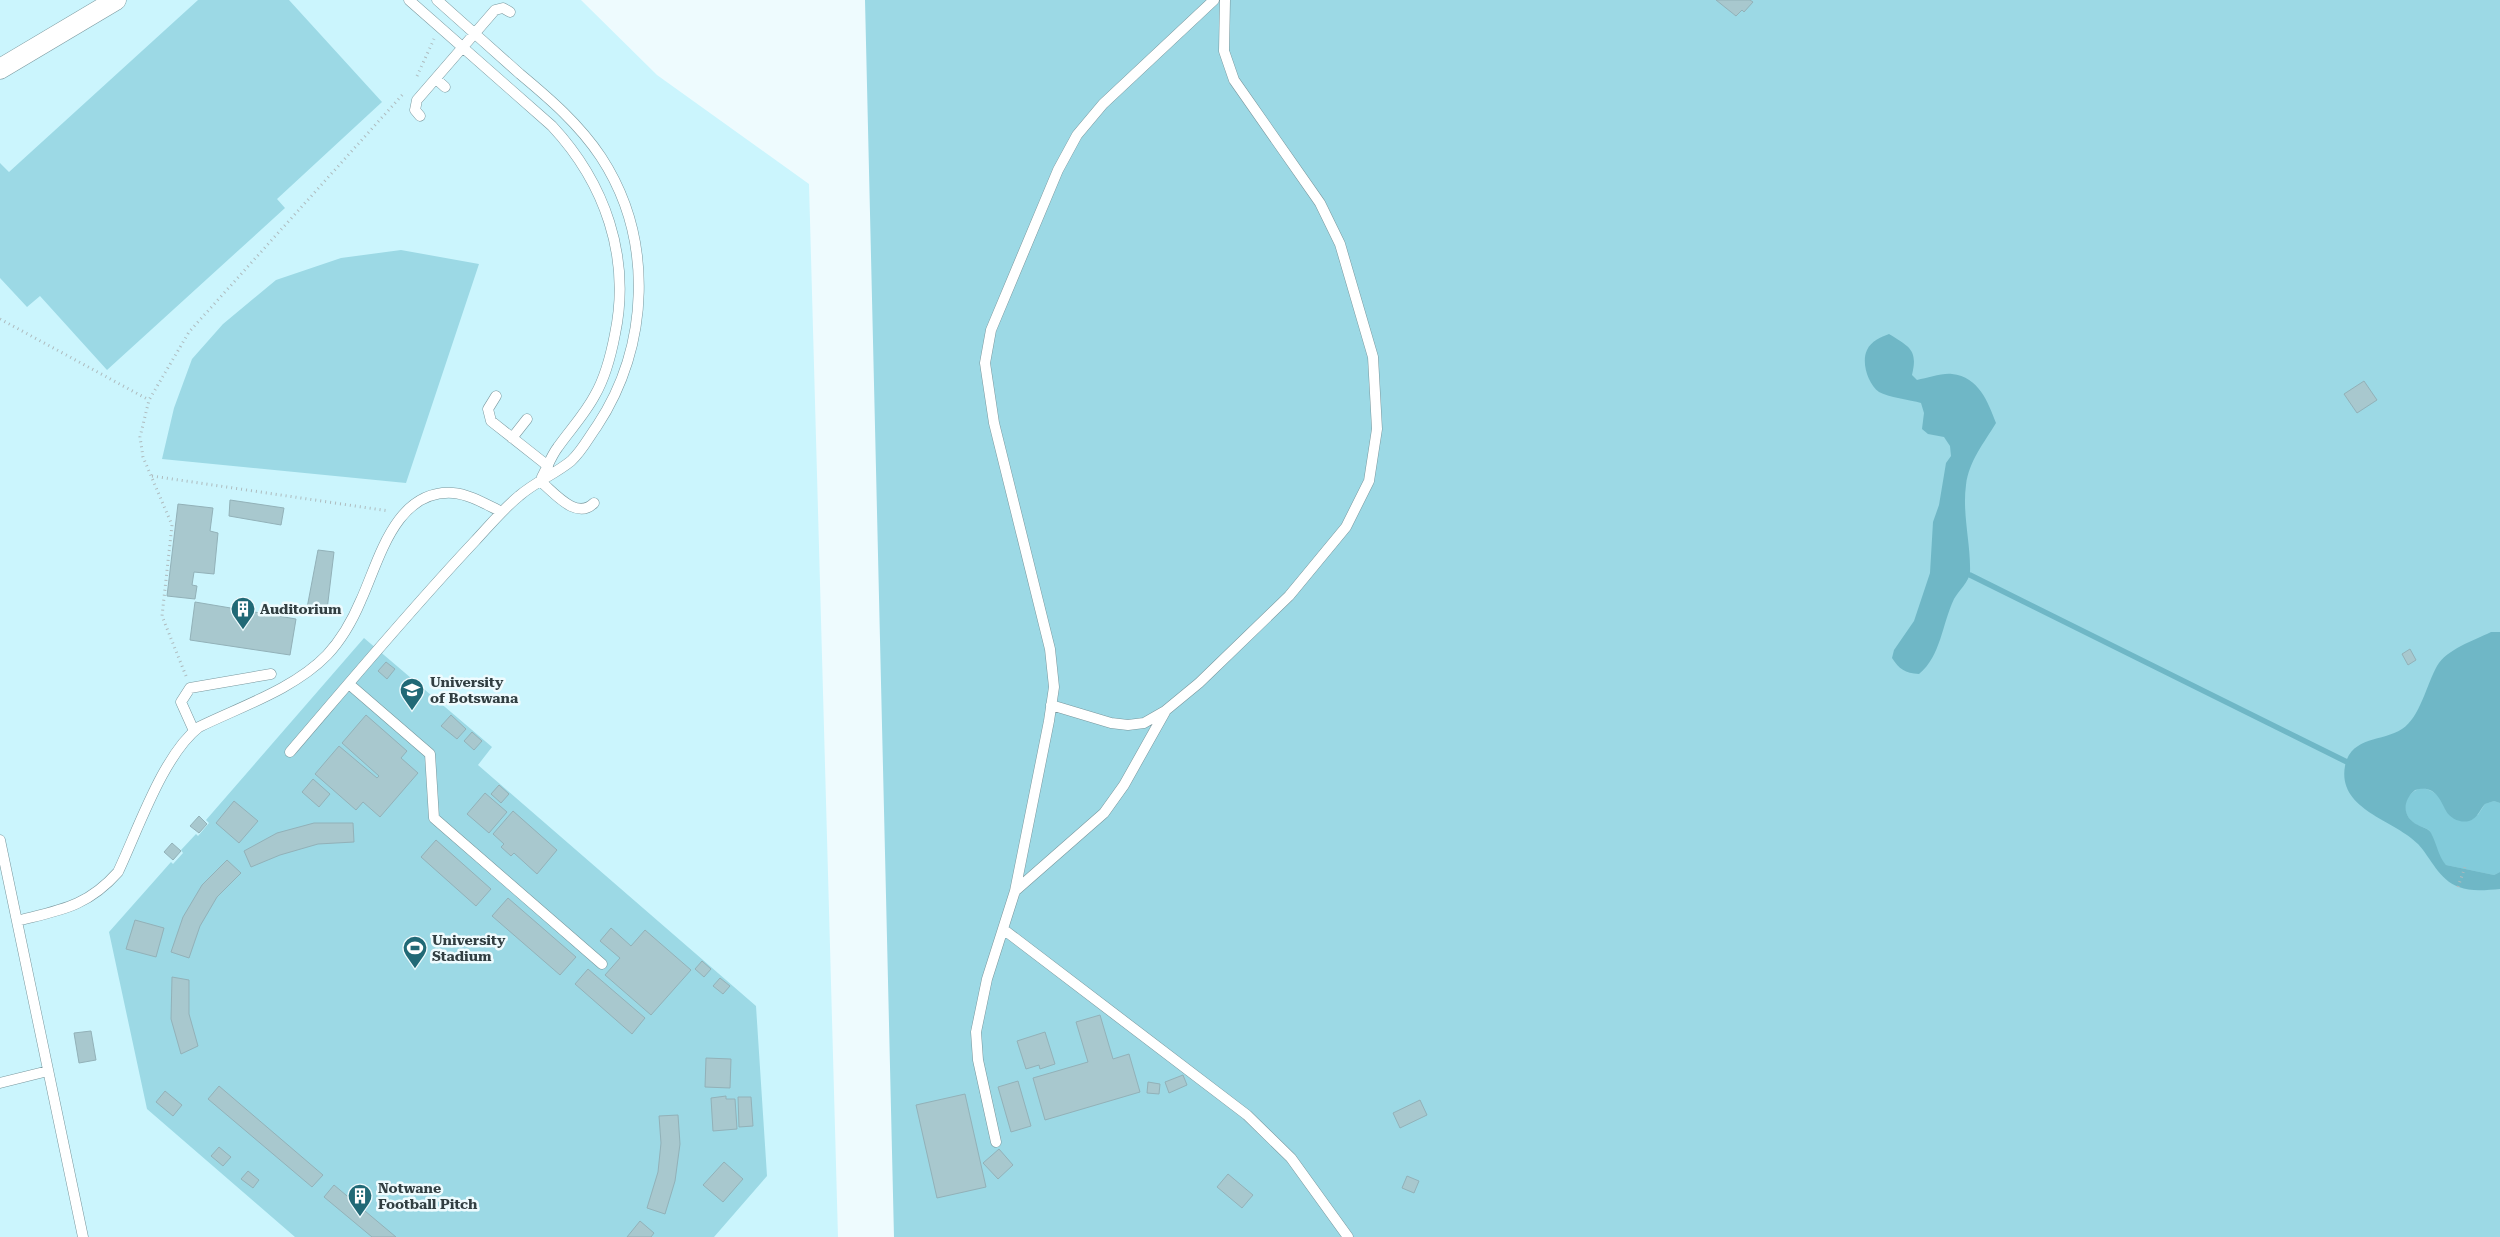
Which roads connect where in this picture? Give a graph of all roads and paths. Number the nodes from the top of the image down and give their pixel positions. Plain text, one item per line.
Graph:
1 (116, 0) edge
2 (409, 0) edge
3 (437, 0) edge
4 (1214, 0) edge
5 (1225, 0) edge
6 (510, 12) dead end
7 (439, 26) junction
8 (474, 34) junction
9 (463, 48) junction
10 (0, 69) edge
11 (417, 78) dead end
12 (436, 79) junction
13 (410, 85) dead end
14 (445, 87) dead end
15 (420, 116) dead end
16 (0, 319) edge
17 (496, 396) dead end
18 (149, 400) junction
19 (527, 419) dead end
20 (512, 438) junction
21 (548, 466) junction
22 (152, 476) junction
23 (540, 480) junction
24 (594, 503) dead end
25 (502, 512) junction
26 (405, 513) junction
27 (272, 674) dead end
28 (349, 684) junction
29 (190, 688) junction
30 (1051, 705) junction
31 (1165, 711) junction
32 (194, 731) junction
33 (290, 752) dead end
34 (0, 840) edge
35 (2466, 864) dead end
36 (2458, 887) dead end
37 (1015, 891) junction
38 (17, 921) junction
39 (1003, 929) junction
40 (602, 964) dead end
41 (48, 1072) junction
42 (0, 1083) edge
43 (996, 1142) dead end
44 (82, 1237) edge
45 (1348, 1237) edge

1 - 10 street
2 - 7 lane
3 - 8 lane
4 - 30 lane
5 - 31 lane
6 - 8 lane
7 - 9 lane
7 - 11 path
8 - 9 lane
8 - 23 lane
9 - 12 lane
9 - 21 lane
12 - 14 lane
12 - 15 lane
13 - 18 path
16 - 18 path
17 - 20 lane
18 - 22 path
19 - 20 lane
20 - 21 lane
21 - 23 lane
22 - 26 path
22 - 29 path
23 - 24 lane
23 - 25 lane
25 - 26 lane
25 - 28 lane
26 - 32 lane
27 - 29 lane
28 - 33 lane
28 - 40 lane
29 - 32 lane
30 - 31 lane
30 - 37 lane
31 - 37 lane
32 - 38 lane
34 - 38 lane
35 - 36 path
37 - 39 lane
38 - 41 lane
39 - 43 lane
39 - 45 lane
41 - 42 lane
41 - 44 lane

